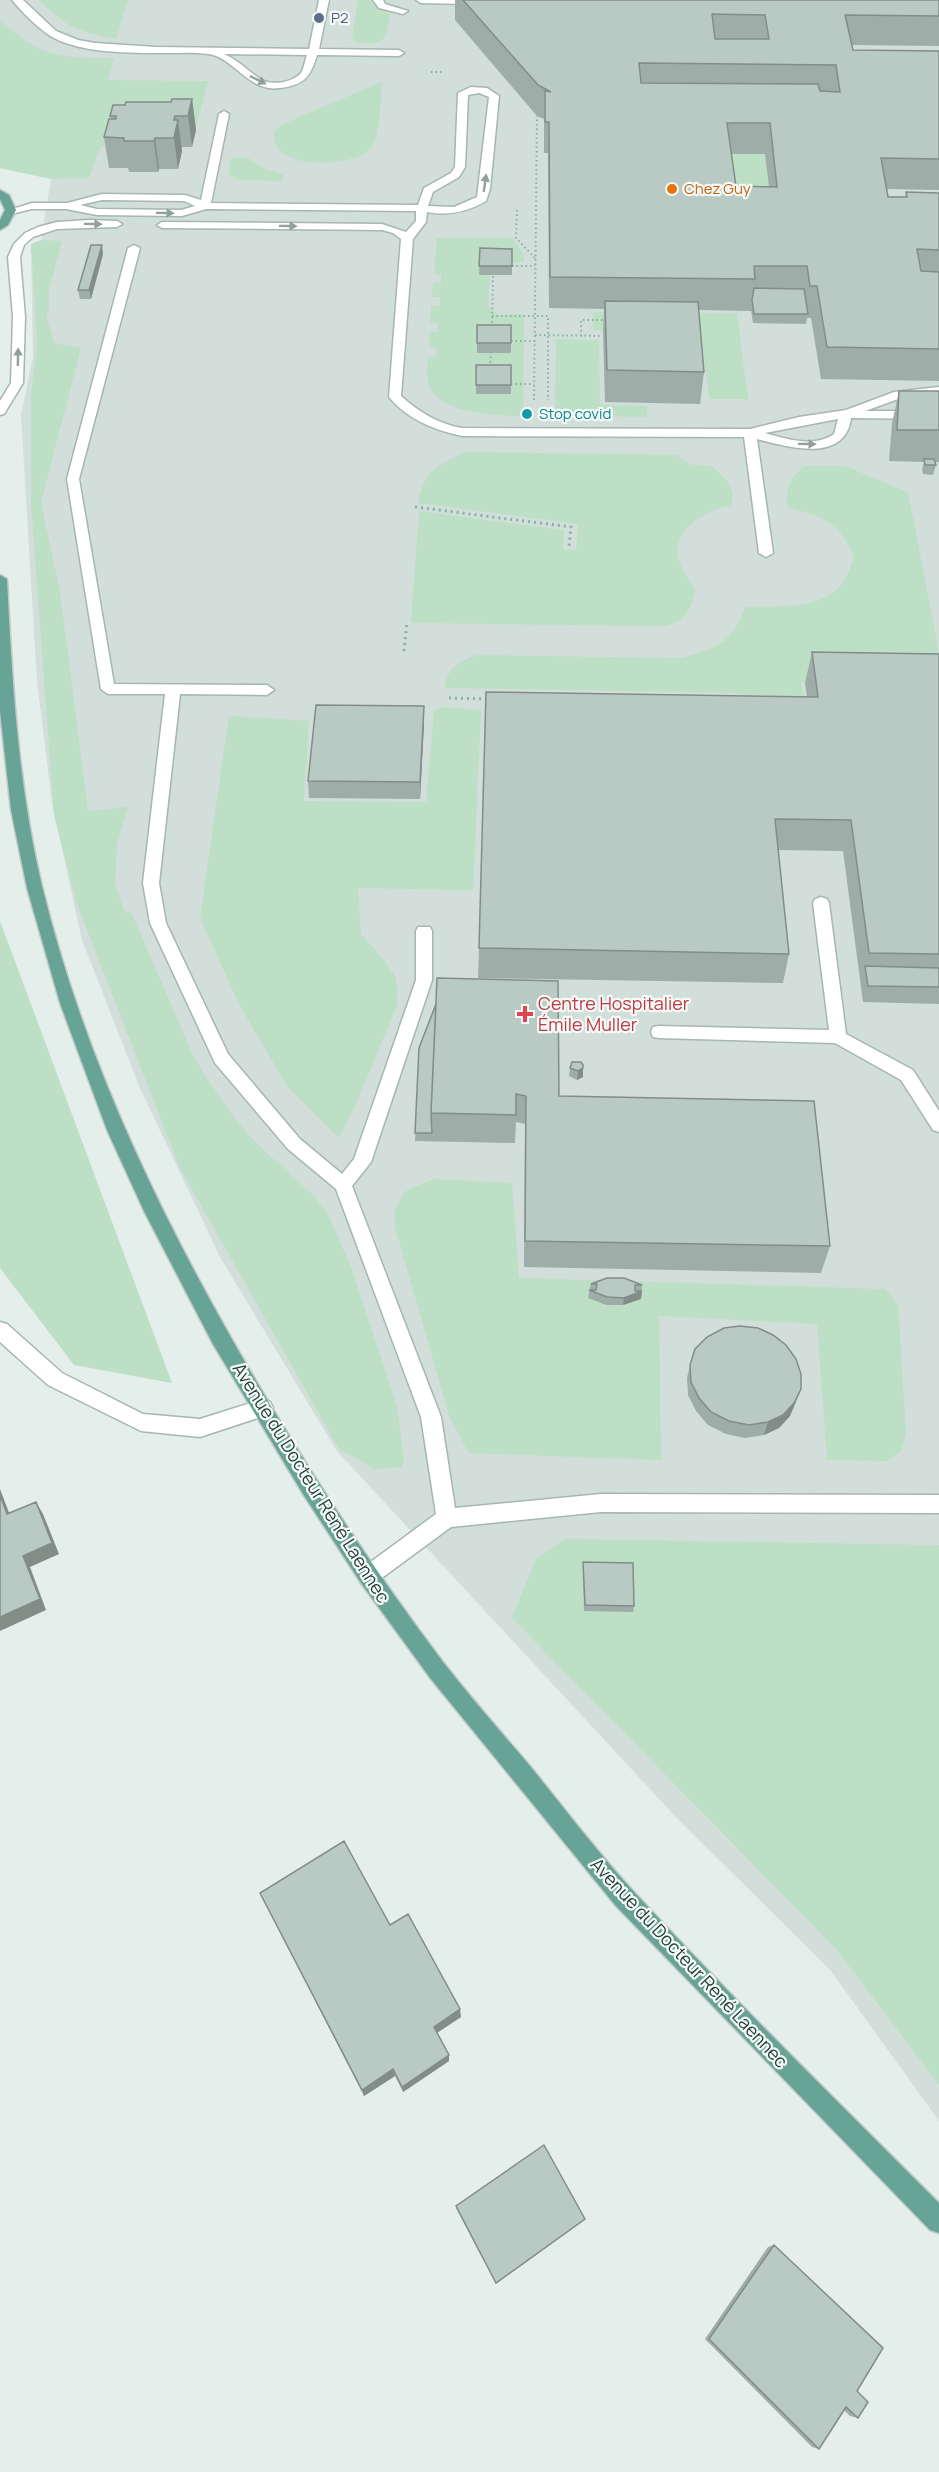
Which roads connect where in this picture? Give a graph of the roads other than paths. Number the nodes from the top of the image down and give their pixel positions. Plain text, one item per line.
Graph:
1 (17, 0) edge
2 (324, 0) edge
3 (378, 0) edge
4 (421, 0) edge
5 (487, 7) edge
6 (404, 11) dead end
7 (208, 51) junction
8 (313, 51) junction
9 (399, 53) dead end
10 (224, 114) dead end
11 (0, 193) edge
12 (205, 206) junction
13 (422, 208) junction
14 (11, 211) junction
15 (0, 227) edge
16 (407, 238) junction
17 (134, 248) dead end
18 (939, 391) edge
19 (0, 411) edge
20 (845, 414) junction
21 (939, 414) edge
22 (750, 433) junction
23 (766, 553) dead end
24 (0, 579) edge
25 (173, 690) junction
26 (267, 690) dead end
27 (821, 903) dead end
28 (424, 931) dead end
29 (658, 1032) dead end
30 (838, 1037) junction
31 (939, 1125) edge
32 (343, 1185) junction
33 (0, 1330) edge
34 (263, 1408) junction
35 (939, 1504) edge
36 (447, 1518) junction
37 (368, 1576) junction
38 (939, 2221) edge

1 - 7 street
2 - 8 street
3 - 6 street
4 - 5 street
7 - 8 street
7 -> 8 street
8 - 9 street
10 - 12 street
11 - 14 main road
12 - 13 street
12 - 14 street
13 -> 13 street
13 - 16 street
14 - 15 main road
19 -> 16 street
16 - 22 street
17 - 25 street
18 - 20 street
20 - 21 street
20 - 22 street
22 -> 20 street
22 - 23 street
24 - 34 main road, Avenue du Docteur René Laennec
25 - 26 street
25 - 32 street
27 - 30 street
28 - 32 street
29 - 30 street
30 - 31 street
32 - 36 street
33 - 34 street
34 - 37 main road, Avenue du Docteur René Laennec
35 - 36 street
36 - 37 street
37 - 38 main road, Avenue du Docteur René Laennec

